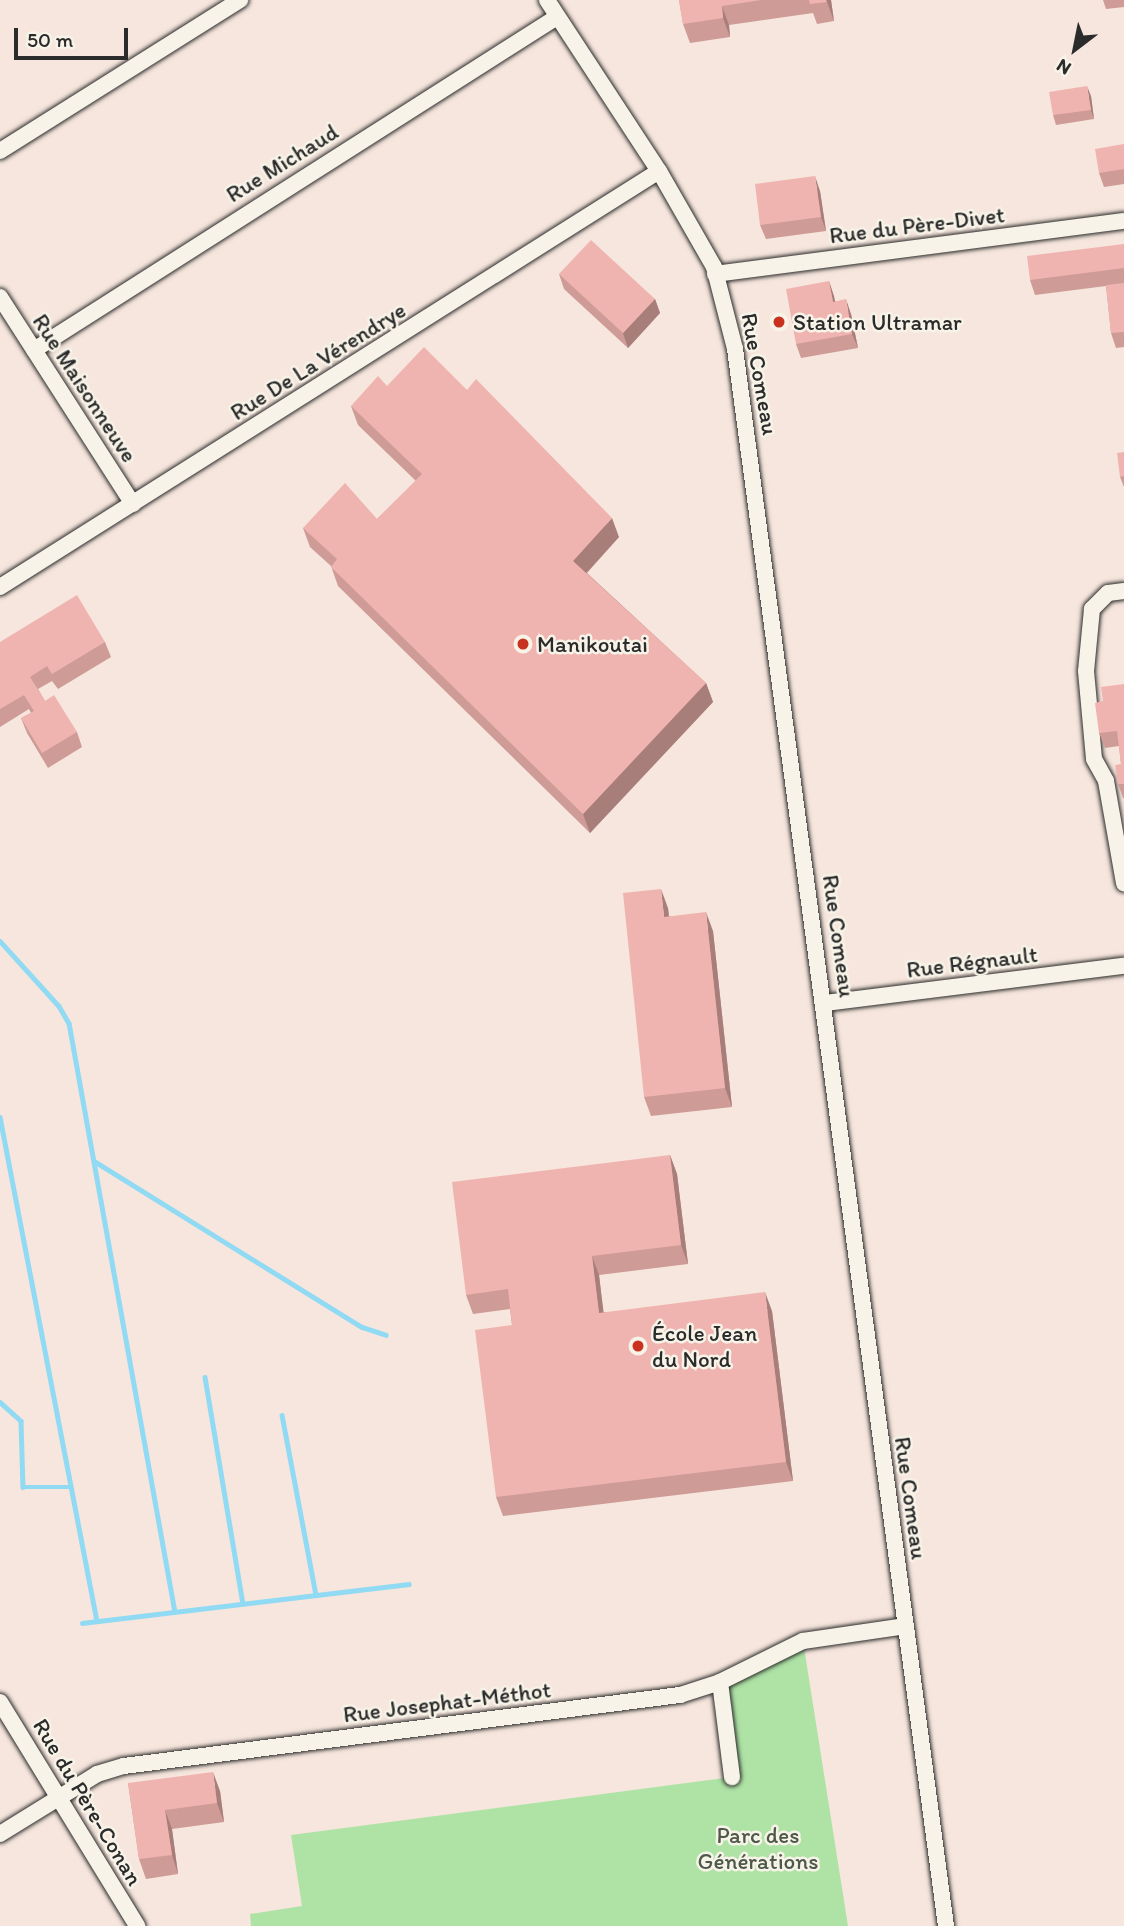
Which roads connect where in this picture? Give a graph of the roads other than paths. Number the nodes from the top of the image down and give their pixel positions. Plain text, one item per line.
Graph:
1 (240, 0) edge
2 (547, 0) edge
3 (557, 17) junction
4 (0, 150) edge
5 (659, 170) junction
6 (1124, 221) edge
7 (715, 274) junction
8 (0, 297) edge
9 (34, 350) junction
10 (132, 505) junction
11 (0, 587) edge
12 (1124, 591) edge
13 (1124, 883) edge
14 (1124, 966) edge
15 (825, 1003) junction
16 (906, 1626) junction
17 (720, 1682) junction
18 (0, 1702) edge
19 (732, 1777) dead end
20 (58, 1797) junction
21 (0, 1834) edge
22 (137, 1926) edge
23 (946, 1926) edge

1 - 4 street
2 - 3 street, Rue Comeau
3 - 5 street, Rue Comeau
3 - 9 street, Rue Michaud
5 - 7 street, Rue Comeau
5 - 10 street, Rue De La Vérendrye
6 - 7 street, Rue du Père-Divet
7 - 15 street, Rue Comeau
8 - 9 street, Rue Maisonneuve
9 - 10 street, Rue Maisonneuve
10 - 11 street, Rue De La Vérendrye
12 - 13 street
14 - 15 street, Rue Régnault
15 - 16 street, Rue Comeau
16 - 17 street, Rue Josephat-Méthot
16 - 23 street, Rue Comeau
17 - 19 street
17 - 20 street, Rue Josephat-Méthot
18 - 20 street, Rue du Père-Conan
20 - 21 street, Rue Josephat-Méthot
20 - 22 street, Rue du Père-Conan

